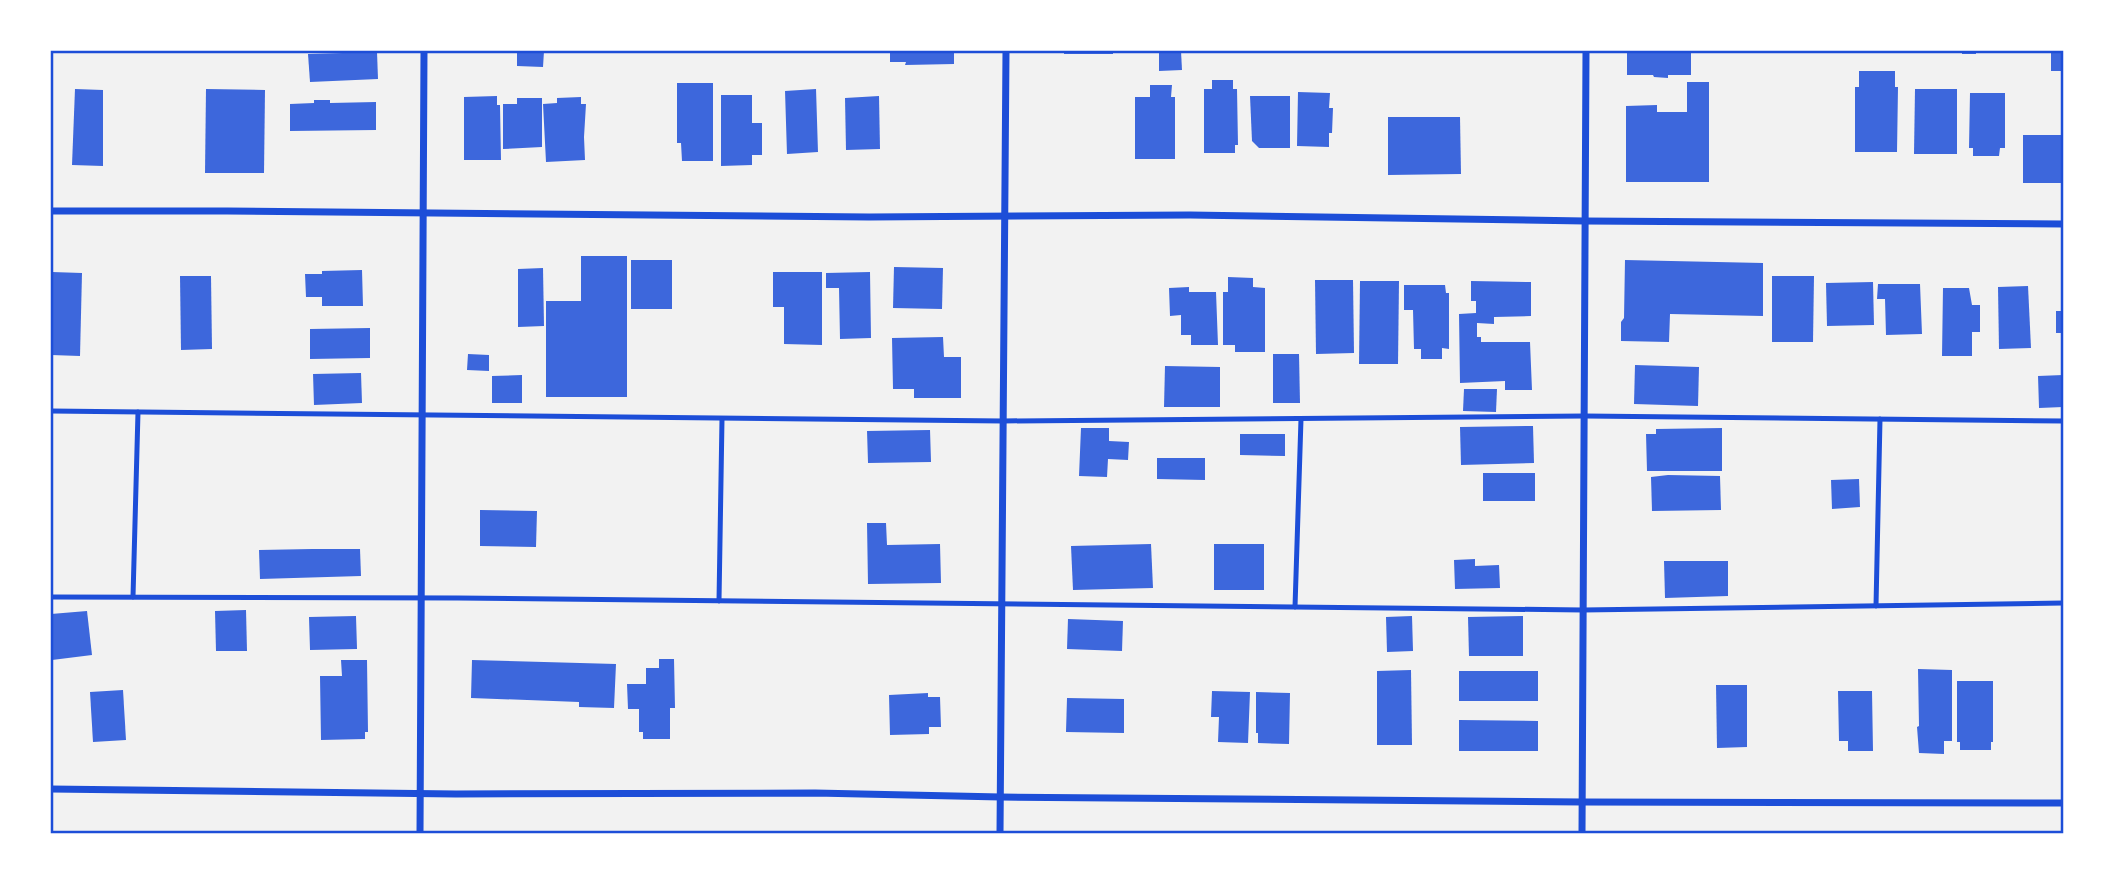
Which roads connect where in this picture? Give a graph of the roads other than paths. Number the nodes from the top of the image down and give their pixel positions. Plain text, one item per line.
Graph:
1 (424, 51) edge
2 (1006, 51) edge
3 (1586, 51) edge
4 (51, 211) edge
5 (424, 214) junction
6 (1005, 216) junction
7 (1585, 221) junction
8 (2063, 224) edge
9 (51, 411) edge
10 (138, 412) junction
11 (422, 415) junction
12 (1585, 416) junction
13 (722, 419) junction
14 (1301, 419) junction
15 (1880, 419) junction
16 (1003, 421) junction
17 (2063, 421) edge
18 (51, 597) edge
19 (134, 597) junction
20 (421, 598) junction
21 (719, 601) junction
22 (2063, 603) edge
23 (1001, 604) junction
24 (1876, 606) junction
25 (1295, 607) junction
26 (1583, 610) junction
27 (51, 789) edge
28 (420, 793) junction
29 (1001, 797) junction
30 (1582, 802) junction
31 (2063, 803) edge
32 (419, 834) edge
33 (1000, 834) edge
34 (1582, 834) edge

1 - 5 street
2 - 6 street
3 - 7 street
4 - 5 street
5 - 6 street
5 - 11 street
6 - 7 street
6 - 16 street
7 - 8 street
7 - 12 street
9 - 10 lane
10 - 11 lane
10 - 19 lane
11 - 13 lane
11 - 20 street
12 - 14 lane
12 - 15 lane
12 - 26 street
13 - 16 lane
13 - 21 lane
14 - 16 lane
14 - 25 lane
15 - 17 lane
15 - 24 lane
16 - 23 street
18 - 19 lane
19 - 20 lane
20 - 21 lane
20 - 28 street
21 - 23 lane
22 - 24 lane
23 - 25 lane
23 - 29 street
24 - 26 lane
25 - 26 lane
26 - 30 street
27 - 28 street
28 - 29 street
28 - 32 street
29 - 30 street
29 - 33 street
30 - 31 street
30 - 34 street

